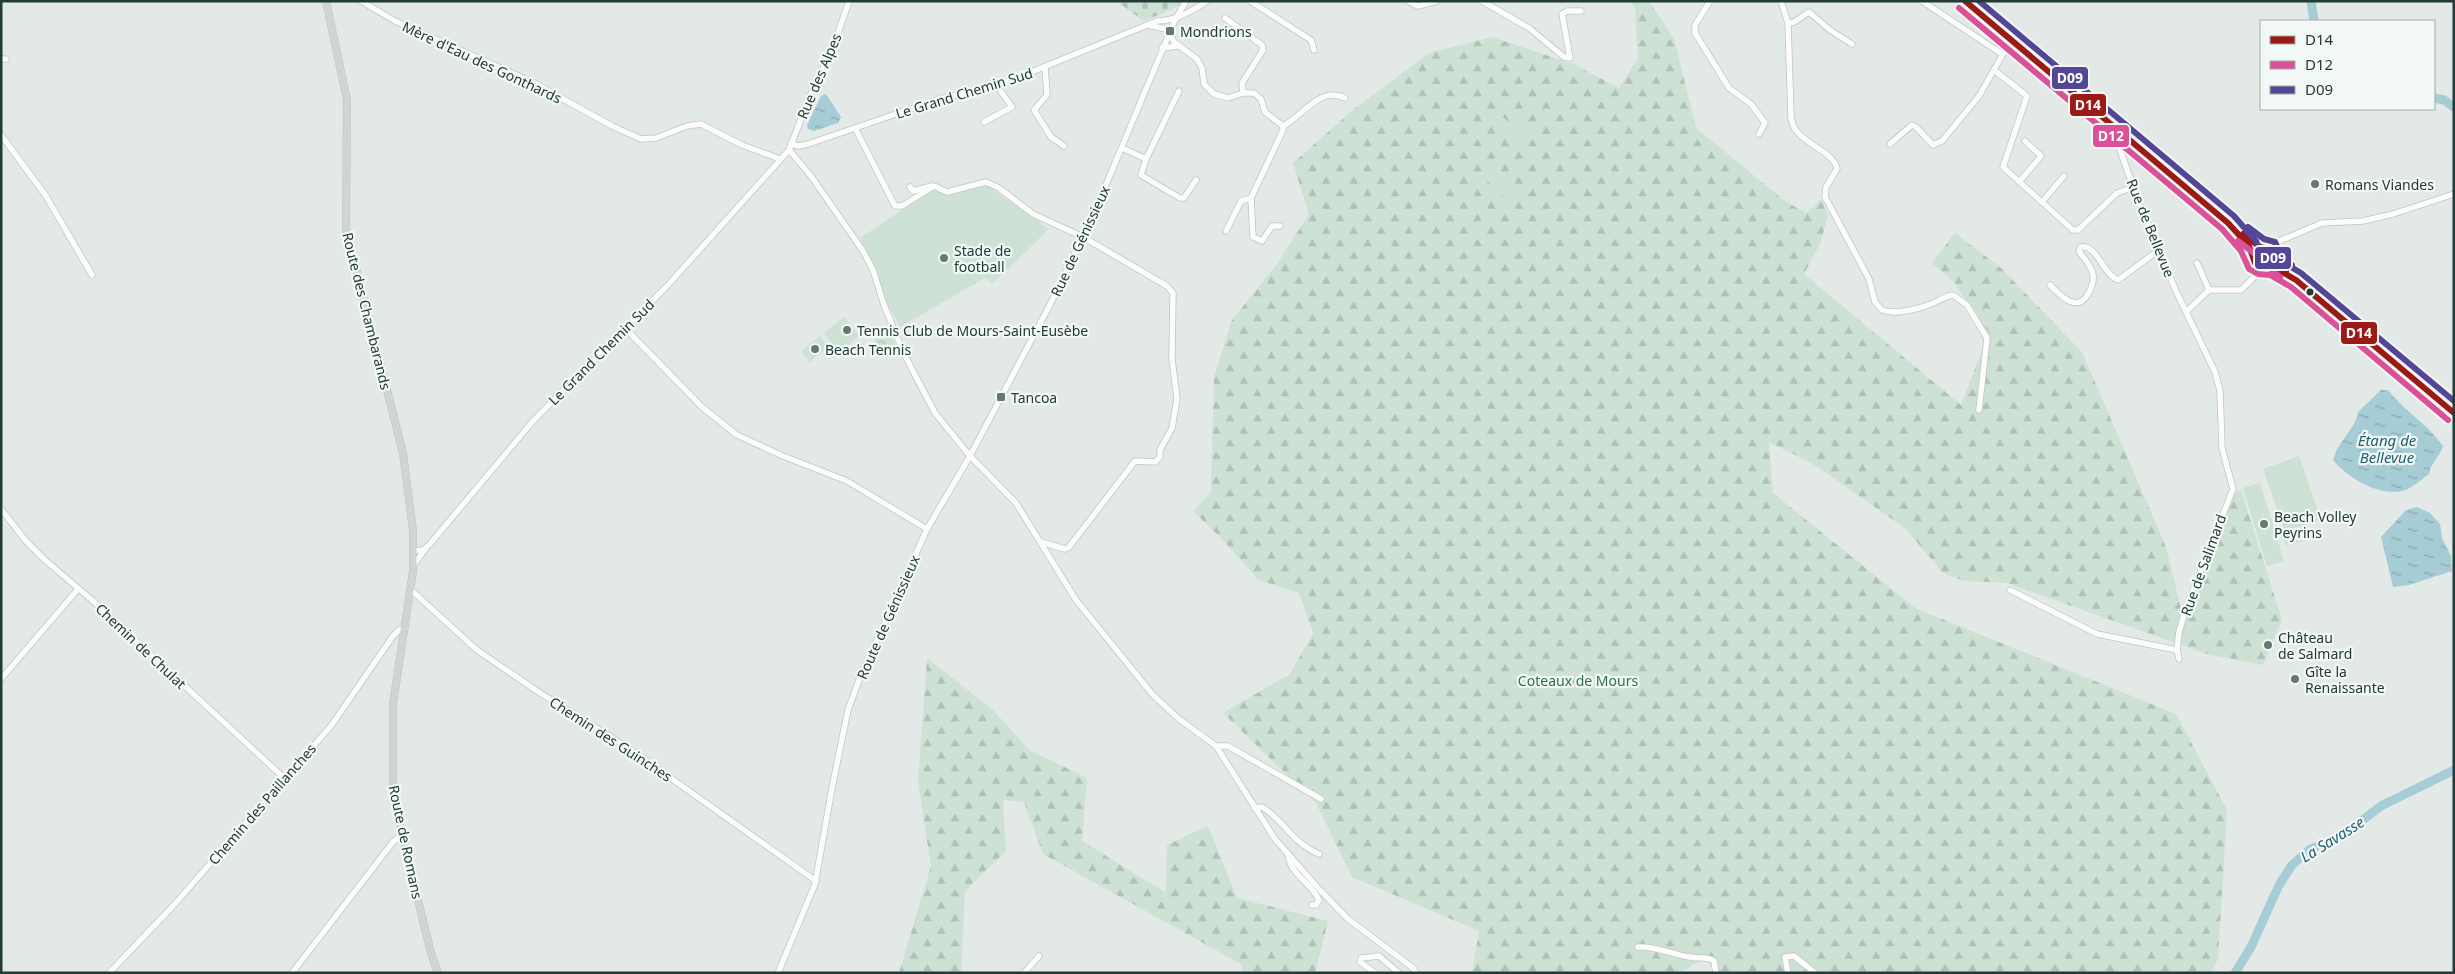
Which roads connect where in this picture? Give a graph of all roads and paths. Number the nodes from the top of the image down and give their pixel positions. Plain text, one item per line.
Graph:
1 (326, 1) edge
2 (361, 1) edge
3 (850, 1) edge
4 (1186, 1) edge
5 (1207, 1) edge
6 (1250, 1) edge
7 (1408, 1) edge
8 (1436, 1) edge
9 (1482, 1) edge
10 (1710, 1) edge
11 (1781, 1) edge
12 (1922, 1) edge
13 (1965, 1) edge
14 (1581, 11) dead end
15 (1225, 18) dead end
16 (1174, 20) junction
17 (1788, 23) junction
18 (1145, 25) junction
19 (1170, 31) junction
20 (2010, 40) junction
21 (1852, 44) dead end
22 (1179, 46) junction
23 (1162, 48) junction
24 (1314, 50) dead end
25 (2002, 54) junction
26 (1045, 67) junction
27 (1994, 70) junction
28 (997, 86) junction
29 (1179, 91) dead end
30 (1243, 93) junction
31 (1345, 98) dead end
32 (984, 122) dead end
33 (1283, 126) junction
34 (855, 128) junction
35 (1759, 134) dead end
36 (1, 135) edge
37 (2025, 141) dead end
38 (791, 144) junction
39 (1890, 144) dead end
40 (2118, 144) dead end
41 (1064, 146) dead end
42 (1122, 148) junction
43 (1146, 159) junction
44 (779, 160) junction
45 (2064, 176) dead end
46 (1196, 180) dead end
47 (2019, 182) junction
48 (934, 186) junction
49 (910, 187) dead end
50 (2134, 187) junction
51 (2454, 194) edge
52 (1251, 198) junction
53 (2042, 202) junction
54 (2228, 223) junction
55 (1280, 226) dead end
56 (1226, 232) dead end
57 (1083, 237) junction
58 (2279, 240) junction
59 (2262, 246) junction
60 (2159, 250) junction
61 (2253, 254) junction
62 (2272, 255) junction
63 (2198, 262) dead end
64 (2255, 263) junction
65 (2266, 265) junction
66 (92, 274) dead end
67 (2254, 275) junction
68 (2296, 280) junction
69 (2050, 285) dead end
70 (2209, 290) junction
71 (2187, 310) junction
72 (625, 328) junction
73 (1979, 410) dead end
74 (2454, 412) edge
75 (970, 456) junction
76 (1, 509) edge
77 (927, 529) junction
78 (1041, 542) junction
79 (429, 544) junction
80 (414, 551) junction
81 (413, 566) junction
82 (78, 589) junction
83 (411, 590) junction
84 (2010, 590) dead end
85 (405, 629) junction
86 (2178, 650) junction
87 (2178, 659) dead end
88 (1, 679) edge
89 (1216, 746) junction
90 (284, 778) junction
91 (1321, 799) dead end
92 (1254, 808) junction
93 (402, 835) junction
94 (1288, 854) junction
95 (1319, 854) dead end
96 (816, 881) junction
97 (1312, 905) dead end
98 (1638, 947) dead end
99 (1039, 956) dead end
100 (109, 973) edge
101 (292, 973) edge
102 (438, 973) edge
103 (778, 973) edge
104 (1024, 973) edge
105 (1375, 973) edge
106 (1399, 973) edge
107 (1416, 973) edge
108 (1716, 973) edge
109 (1788, 973) edge
110 (1815, 973) edge

1 - 80 main road, Route des Chambarands
2 - 44 street, Mère d'Eau des Gonthards
3 - 38 street, Rue des Alpes
4 - 16 street, Rue de Génissieux
5 - 16 street
6 - 24 street
7 - 8 street
9 - 14 street
10 - 35 street
11 - 17 street
12 - 25 street
13 - 20 main road
15 - 30 street
16 - 18 street, Le Grand Chemin Sud
16 - 19 street, Rue de Génissieux
17 - 21 street
17 - 73 street
18 - 19 street
18 - 26 street, Le Grand Chemin Sud
19 - 22 street
19 - 23 street, Rue de Génissieux
20 - 25 street
20 - 54 main road
22 - 23 street
22 - 30 street
23 - 42 street, Rue de Génissieux
25 - 27 street
26 - 28 street, Le Grand Chemin Sud
26 - 41 street
27 - 39 street
27 - 47 street
28 - 32 street
28 - 34 street, Le Grand Chemin Sud
29 - 43 street
30 - 33 street
31 - 33 street
33 - 52 street
34 - 38 street, Le Grand Chemin Sud
34 - 48 street
36 - 66 street
37 - 47 street
38 - 44 street, Le Grand Chemin Sud
38 - 75 street
40 - 50 street, Rue de Bellevue
42 - 43 street
42 - 57 street, Rue de Génissieux
43 - 46 street
44 - 72 street, Le Grand Chemin Sud
45 - 53 street
47 - 53 street
48 - 49 street
48 - 57 street
50 - 53 street
50 - 60 street, Rue de Bellevue
51 - 58 street
52 - 55 street
52 - 56 street
54 - 59 main road
54 - 61 main road
57 - 75 street, Rue de Génissieux
57 - 78 street
58 - 59 street
58 - 62 street
59 - 61 main road
59 - 62 main road
60 - 69 street
60 - 71 street, Rue de Bellevue
61 - 64 main road
62 - 65 main road
62 - 68 main road
63 - 70 street
64 - 65 main road
64 - 67 street
65 - 67 street
65 - 68 main road
67 - 70 street
68 - 74 main road
70 - 71 street
71 - 86 street, Rue de Salimard
72 - 77 street
72 - 79 street, Le Grand Chemin Sud
75 - 77 street, Route de Génissieux
75 - 78 street
76 - 82 street, Chemin de Chulat
77 - 96 street, Route de Génissieux
78 - 89 street
79 - 80 street, Le Grand Chemin Sud
79 - 81 street
80 - 81 main road, Route des Chambarands
81 - 83 main road, Route des Chambarands
82 - 88 street
82 - 90 street, Chemin de Chulat
83 - 85 main road, Route de Romans
83 - 96 street, Chemin des Guinches
84 - 86 street
85 - 90 street, Chemin des Paillanches
85 - 93 main road, Route de Romans
86 - 87 street, Rue de Salimard
89 - 91 street
89 - 92 street
90 - 100 street, Chemin des Paillanches
92 - 94 street
92 - 95 street
93 - 101 street
93 - 102 main road, Route de Romans
94 - 97 street
94 - 107 street
96 - 103 street, Route de Génissieux
98 - 108 street
99 - 104 street
105 - 106 street
109 - 110 street

